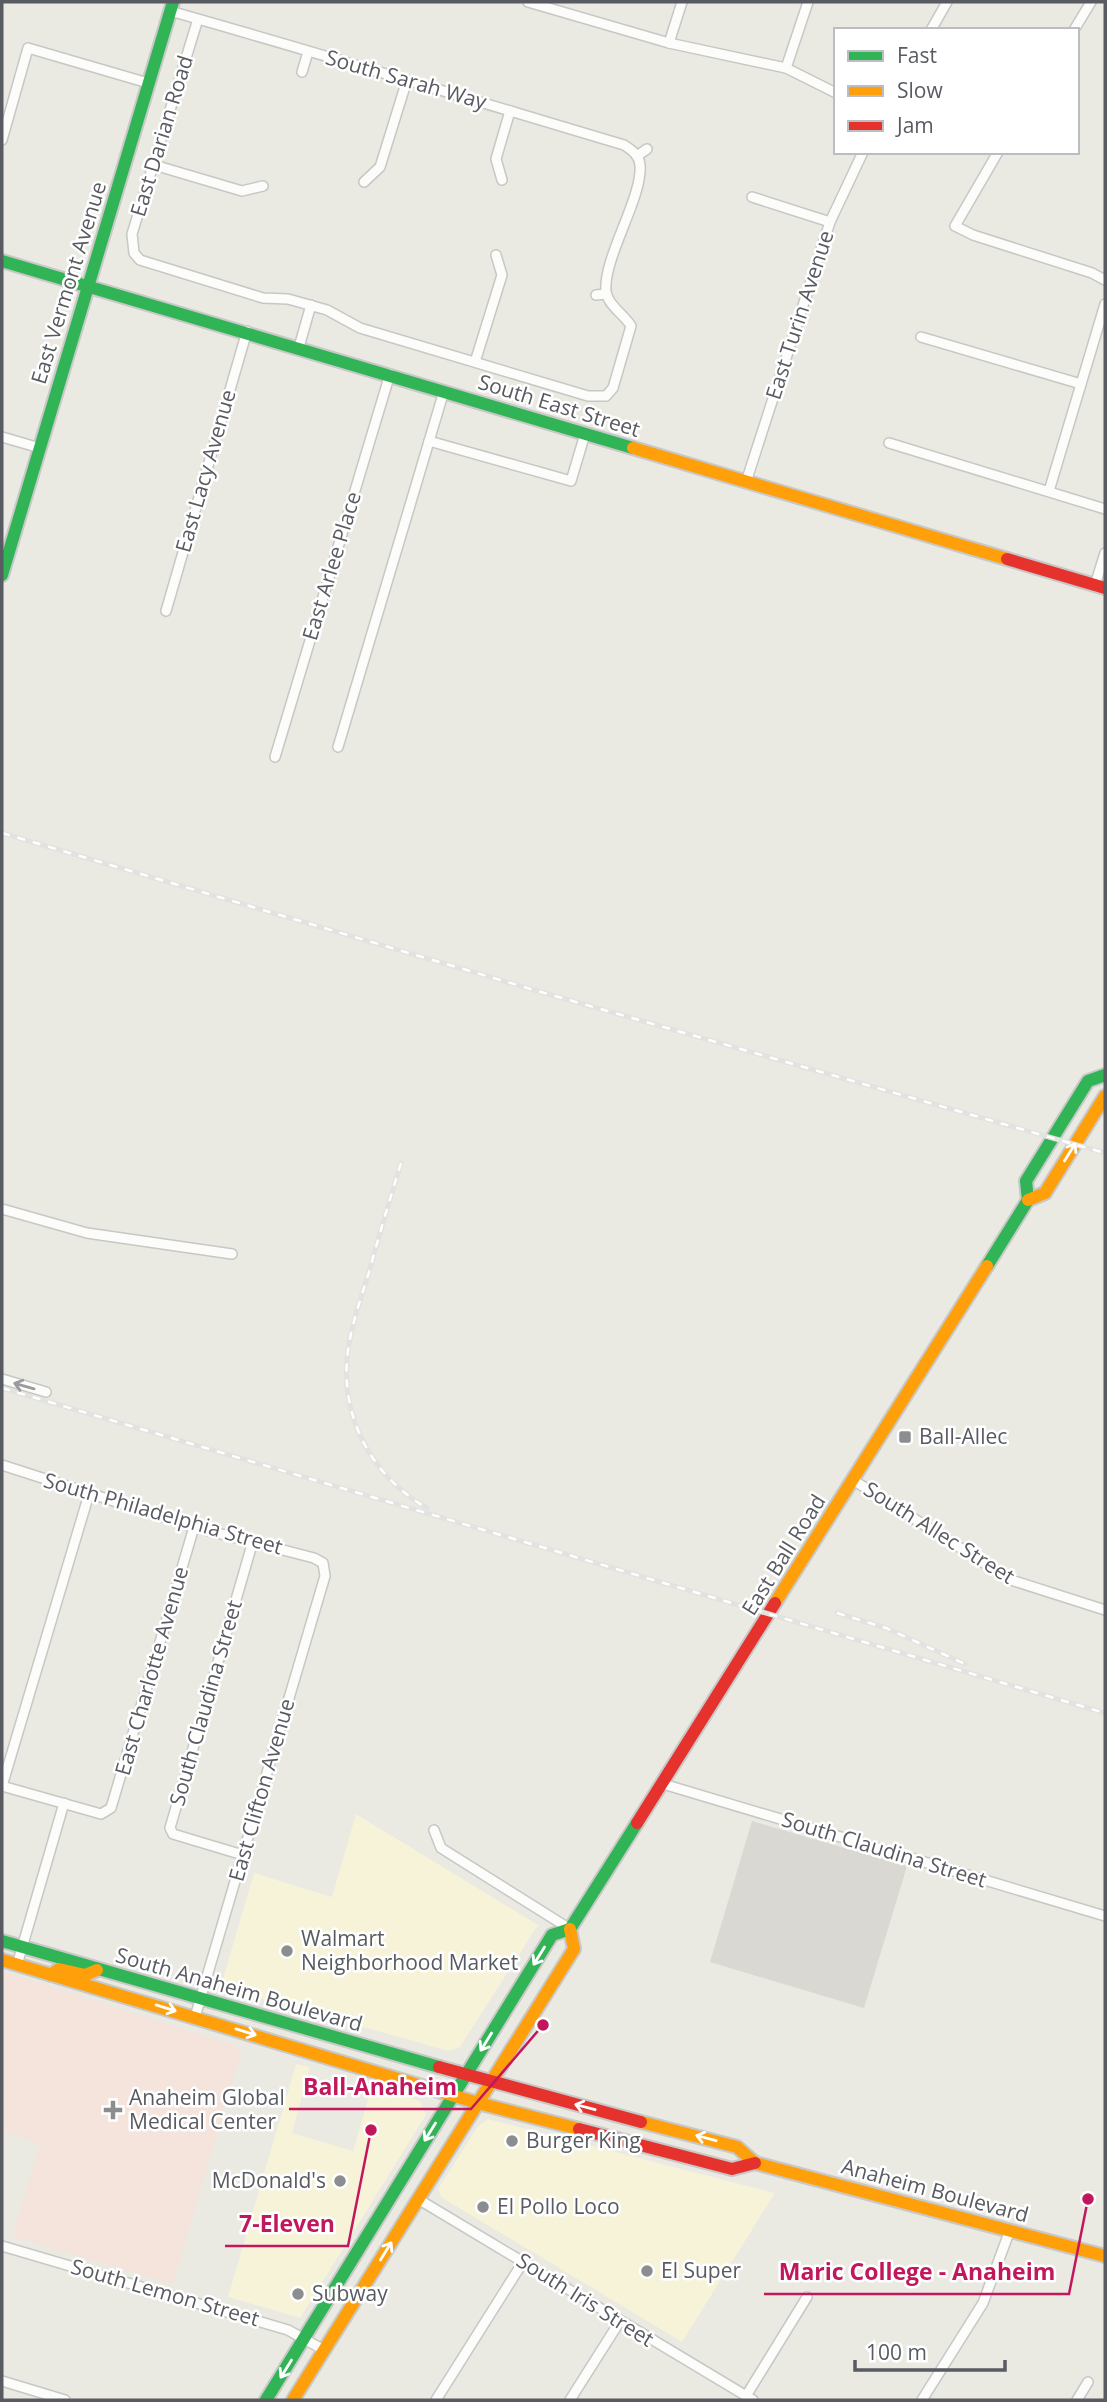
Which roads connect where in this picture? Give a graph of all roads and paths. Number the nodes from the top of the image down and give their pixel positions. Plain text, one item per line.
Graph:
1 (528, 2) edge
2 (682, 2) edge
3 (808, 2) edge
4 (947, 2) edge
5 (1091, 2) edge
6 (172, 6) edge
7 (556, 6) edge
8 (198, 19) junction
9 (932, 28) edge
10 (1075, 28) edge
11 (669, 43) junction
12 (308, 51) junction
13 (786, 68) junction
14 (302, 72) dead end
15 (407, 80) junction
16 (148, 83) junction
17 (834, 92) edge
18 (510, 111) junction
19 (2, 140) edge
20 (647, 149) dead end
21 (862, 154) edge
22 (997, 154) edge
23 (637, 156) junction
24 (153, 165) junction
25 (502, 180) dead end
26 (364, 182) dead end
27 (263, 186) dead end
28 (752, 197) dead end
29 (830, 222) junction
30 (496, 255) dead end
31 (2, 261) edge
32 (1105, 280) edge
33 (89, 286) junction
34 (606, 294) junction
35 (596, 296) dead end
36 (1105, 304) edge
37 (312, 306) junction
38 (247, 331) junction
39 (921, 337) dead end
40 (299, 348) junction
41 (475, 362) junction
42 (390, 374) junction
43 (1081, 384) junction
44 (444, 391) junction
45 (585, 434) junction
46 (2, 437) edge
47 (429, 441) junction
48 (889, 443) dead end
49 (40, 448) junction
50 (746, 482) junction
51 (1049, 491) junction
52 (1105, 509) edge
53 (1105, 553) edge
54 (2, 575) edge
55 (1100, 586) edge
56 (166, 611) dead end
57 (338, 747) dead end
58 (275, 757) dead end
59 (1105, 1076) edge
60 (1105, 1096) edge
61 (1028, 1200) junction
62 (2, 1209) edge
63 (232, 1254) dead end
64 (2, 1379) edge
65 (46, 1392) dead end
66 (2, 1465) edge
67 (853, 1480) junction
68 (89, 1494) junction
69 (194, 1527) junction
70 (253, 1541) junction
71 (323, 1563) joint
72 (1105, 1610) edge
73 (663, 1784) junction
74 (2, 1786) edge
75 (64, 1804) junction
76 (434, 1830) dead end
77 (243, 1855) junction
78 (1105, 1916) edge
79 (570, 1929) junction
80 (2, 1941) edge
81 (21, 1947) junction
82 (2, 1960) edge
83 (17, 1965) junction
84 (97, 1970) junction
85 (51, 1975) junction
86 (200, 2000) junction
87 (195, 2017) junction
88 (465, 2074) junction
89 (491, 2081) junction
90 (453, 2095) junction
91 (478, 2103) junction
92 (755, 2163) junction
93 (418, 2199) junction
94 (1010, 2230) junction
95 (2, 2246) edge
96 (1105, 2256) edge
97 (523, 2262) junction
98 (807, 2297) dead end
99 (620, 2321) junction
100 (305, 2339) junction
101 (324, 2350) junction
102 (2, 2381) edge
103 (1088, 2382) dead end
104 (750, 2398) edge
105 (65, 2400) edge
106 (267, 2400) edge
107 (293, 2400) edge
108 (436, 2400) edge
109 (570, 2400) edge
110 (922, 2400) edge
111 (1077, 2400) edge

1 - 7 street
2 - 11 street
3 - 13 street
4 - 9 street
5 - 10 street
6 - 8 street, South Sarah Way
6 - 16 main road, East Vermont Avenue
7 - 11 street
8 - 12 street, South Sarah Way
8 - 24 street, East Darian Road
11 - 13 street
12 - 14 street
12 - 15 street, South Sarah Way
13 - 17 street
15 - 18 street, South Sarah Way
15 - 26 street
16 - 19 street
16 - 33 main road, East Vermont Avenue
18 - 23 street, South Sarah Way
18 - 25 street
20 - 23 street
21 - 29 street, East Turin Avenue
22 - 32 street
23 - 34 street
24 - 27 street
24 - 37 street, East Darian Road
28 - 29 street
29 - 50 street, East Turin Avenue
30 - 41 street
31 - 33 main road, South East Street
33 - 38 main road, South East Street
33 - 49 main road, East Vermont Avenue
34 - 35 street
34 - 41 street
36 - 43 street
37 - 40 street
37 - 41 street
38 - 40 main road, South East Street
38 - 56 street, East Lacy Avenue
39 - 43 street
40 - 42 main road, South East Street
42 - 44 main road, South East Street
42 - 58 street, East Arlee Place
43 - 51 street
44 - 45 main road, South East Street
44 - 47 street
45 - 47 street
45 - 50 main road, South East Street
46 - 49 street
47 - 57 street
48 - 51 street
49 - 54 main road, East Vermont Avenue
50 - 55 main road, South East Street
51 - 52 street
53 - 55 street
59 - 61 main road, East Ball Road
61 -> 60 main road, East Ball Road
61 - 67 main road, East Ball Road
62 - 63 street
65 -> 64 street
66 - 68 street, South Philadelphia Street
67 - 72 street, South Allec Street
67 - 73 main road, East Ball Road
68 - 69 street, South Philadelphia Street
68 - 74 street
69 - 70 street, South Philadelphia Street
69 - 75 street, East Charlotte Avenue
70 - 71 street, South Philadelphia Street
70 - 77 street, South Claudina Street
71 - 77 street, East Clifton Avenue
73 - 78 street, South Claudina Street
73 - 79 main road, East Ball Road
74 - 75 street
75 - 81 street
76 - 79 street
77 - 86 street, East Clifton Avenue
79 -> 88 main road, East Ball Road
79 - 89 main road, East Ball Road
80 - 81 main road, South Anaheim Boulevard
81 - 83 street
81 - 84 main road, South Anaheim Boulevard
82 - 83 main road, South Anaheim Boulevard
83 - 85 main road, South Anaheim Boulevard
84 - 85 main road
84 - 86 main road, South Anaheim Boulevard
85 -> 87 main road, South Anaheim Boulevard
86 - 87 street, East Clifton Avenue
86 - 88 main road, South Anaheim Boulevard
87 -> 90 main road, South Anaheim Boulevard
88 - 89 main road, South Anaheim Boulevard
88 - 90 main road, East Ball Road
89 - 91 main road, East Ball Road
92 -> 89 main road, Anaheim Boulevard
90 - 91 main road, South Anaheim Boulevard
90 -> 100 main road, East Ball Road
91 - 92 main road, Anaheim Boulevard
91 - 93 main road, East Ball Road
92 - 94 main road, Anaheim Boulevard
93 - 97 street, South Iris Street
101 -> 93 main road, East Ball Road
94 - 96 main road, Anaheim Boulevard
94 - 110 street
95 - 100 street, South Lemon Street
97 - 99 street, South Iris Street
97 - 108 street
98 - 104 street
99 - 104 street, South Iris Street
99 - 109 street
100 - 101 street, South Lemon Street
100 -> 106 main road, East Ball Road
101 - 107 main road, East Ball Road
102 - 105 street
103 - 111 street

